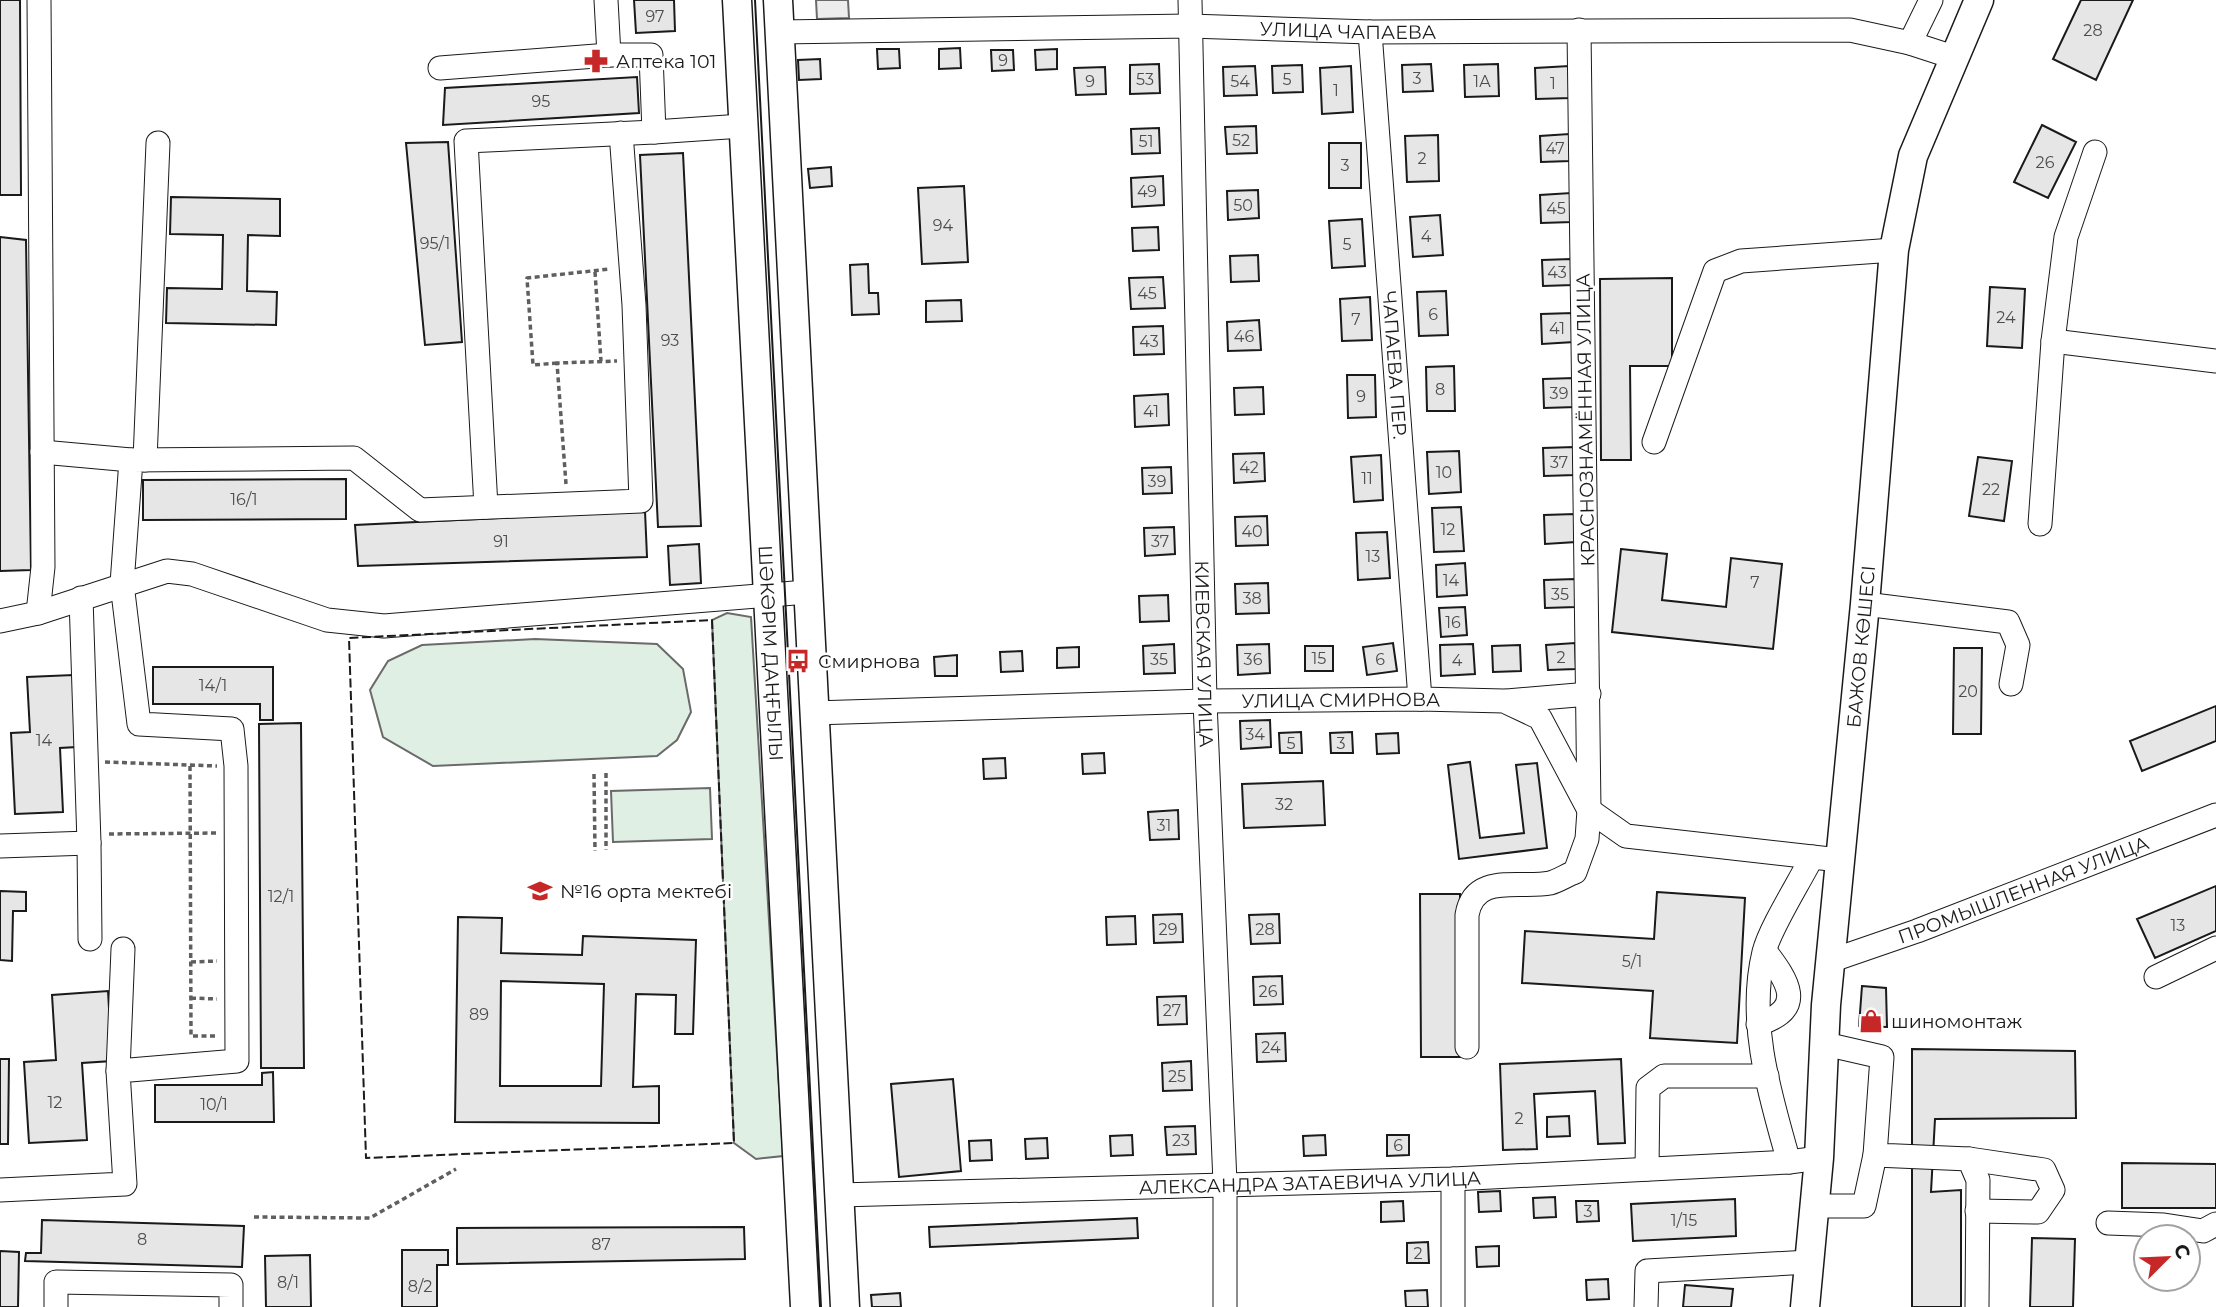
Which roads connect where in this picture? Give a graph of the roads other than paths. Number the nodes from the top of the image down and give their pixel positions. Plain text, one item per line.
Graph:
1 (39, 0) edge
2 (606, 0) edge
3 (737, 0) edge
4 (778, 0) edge
5 (1190, 0) edge
6 (1931, 0) edge
7 (1979, 0) edge
8 (1190, 26) junction
9 (1579, 30) junction
10 (1370, 32) junction
11 (779, 33) junction
12 (738, 36) junction
13 (1910, 43) junction
14 (609, 54) junction
15 (1953, 57) junction
16 (440, 68) dead end
17 (742, 126) junction
18 (654, 132) junction
19 (621, 133) junction
20 (158, 143) dead end
21 (2095, 152) dead end
22 (1894, 250) junction
23 (2053, 341) junction
24 (2216, 361) edge
25 (1654, 442) dead end
26 (42, 452) junction
27 (138, 460) junction
28 (486, 507) junction
29 (2040, 524) dead end
30 (122, 584) junction
31 (807, 592) junction
32 (768, 594) junction
33 (81, 598) junction
34 (1865, 604) junction
35 (38, 613) junction
36 (0, 621) edge
37 (2011, 684) dead end
38 (1589, 694) junction
39 (1420, 699) junction
40 (1205, 701) junction
41 (1504, 701) junction
42 (774, 713) junction
43 (813, 713) junction
44 (1589, 810) junction
45 (2216, 815) edge
46 (89, 839) junction
47 (0, 846) edge
48 (1826, 858) junction
49 (90, 939) dead end
50 (2216, 948) edge
51 (122, 949) dead end
52 (1765, 951) junction
53 (1830, 961) junction
54 (2155, 977) dead end
55 (1788, 1002) junction
56 (1826, 1005) junction
57 (1758, 1024) junction
58 (1825, 1044) junction
59 (1467, 1047) dead end
60 (118, 1072) junction
61 (1767, 1076) junction
62 (1875, 1155) junction
63 (1819, 1158) junction
64 (1969, 1159) junction
65 (1789, 1163) junction
66 (1647, 1169) junction
67 (1453, 1179) junction
68 (1225, 1183) junction
69 (0, 1190) edge
70 (839, 1195) junction
71 (799, 1198) junction
72 (1814, 1206) junction
73 (1977, 1211) junction
74 (2108, 1223) dead end
75 (2216, 1224) edge
76 (1809, 1262) junction
77 (56, 1307) edge
78 (231, 1307) edge
79 (805, 1307) edge
80 (845, 1307) edge
81 (1225, 1307) edge
82 (1454, 1307) edge
83 (1646, 1307) edge
84 (1805, 1307) edge
85 (1977, 1307) edge

1 - 26 street
2 - 14 street
3 - 12 main road, ШӘКӘРІМ ДАҢҒЫЛЫ
4 - 11 main road, ШӘКӘРІМ ДАҢҒЫЛЫ
5 - 8 street, КИЕВСКАЯ УЛИЦА
6 - 13 street
7 - 15 main road, БАЖОВ КӨШЕСІ
8 - 10 street, УЛИЦА ЧАПАЕВА
8 - 11 street, УЛИЦА ЧАПАЕВА
8 - 40 street, КИЕВСКАЯ УЛИЦА
9 - 10 street, УЛИЦА ЧАПАЕВА
9 - 13 street, УЛИЦА ЧАПАЕВА
9 - 38 street, КРАСНОЗНАМЁННАЯ УЛИЦА
10 - 39 street, ЧАПАЕВА ПЕР.
11 - 12 main road, УЛИЦА ЧАПАЕВА
11 - 31 main road, ШӘКӘРІМ ДАҢҒЫЛЫ
12 - 17 main road, ШӘКӘРІМ ДАҢҒЫЛЫ
13 - 15 street, УЛИЦА ЧАПАЕВА
14 - 16 street
14 - 18 street
15 - 22 main road, БАЖОВ КӨШЕСІ
17 - 18 street
17 - 32 main road, ШӘКӘРІМ ДАҢҒЫЛЫ
18 - 19 street
19 - 28 street
19 - 28 street
20 - 27 street
21 - 23 street
22 - 25 street
22 - 34 main road, БАЖОВ КӨШЕСІ
23 - 24 street
23 - 29 street
26 - 27 street
26 - 35 street
27 - 28 street
27 - 30 street
30 - 32 street
30 - 33 street
30 - 60 street
31 - 32 street
31 - 43 main road, ШӘКӘРІМ ДАҢҒЫЛЫ
32 - 42 main road, ШӘКӘРІМ ДАҢҒЫЛЫ
33 - 35 street
33 - 46 street
34 - 37 street
34 - 48 main road, БАЖОВ КӨШЕСІ
35 - 36 street
38 - 41 street
38 - 44 street, КРАСНОЗНАМЁННАЯ УЛИЦА
39 - 40 street, УЛИЦА СМИРНОВА
39 - 41 street, УЛИЦА СМИРНОВА
40 - 43 street, УЛИЦА СМИРНОВА
40 - 68 street, КИЕВСКАЯ УЛИЦА
41 - 44 street, УЛИЦА СМИРНОВА
42 - 43 main road, УЛИЦА СМИРНОВА
42 - 71 main road, ШӘКӘРІМ ДАҢҒЫЛЫ
43 - 70 main road, ШӘКӘРІМ ДАҢҒЫЛЫ
44 - 48 street, УЛИЦА СМИРНОВА
44 - 59 street, КРАСНОЗНАМЁННАЯ УЛИЦА
45 - 53 street, ПРОМЫШЛЕННАЯ УЛИЦА
46 - 47 street
46 - 49 street
48 - 52 street
48 - 53 main road, БАЖОВ КӨШЕСІ
50 - 54 street
51 - 60 street
52 - 55 street
52 - 57 street
53 - 56 main road, БАЖОВ КӨШЕСІ
55 - 56 street
55 - 57 street
56 - 58 main road, БАЖОВ КӨШЕСІ
57 - 61 street
58 - 62 street
58 - 63 main road, БАЖОВ КӨШЕСІ
60 - 69 street
61 - 65 street
61 - 66 street
62 - 64 street
62 - 72 street
63 - 65 street, АЛЕКСАНДРА ЗАТАЕВИЧА УЛИЦА
63 - 72 main road, БАЖОВ КӨШЕСІ
64 - 73 street
64 - 73 street
65 - 66 street, АЛЕКСАНДРА ЗАТАЕВИЧА УЛИЦА
66 - 67 street, АЛЕКСАНДРА ЗАТАЕВИЧА УЛИЦА
67 - 68 street, АЛЕКСАНДРА ЗАТАЕВИЧА УЛИЦА
67 - 82 street
68 - 70 street, АЛЕКСАНДРА ЗАТАЕВИЧА УЛИЦА
68 - 81 street, КИЕВСКАЯ УЛИЦА
70 - 71 main road, АЛЕКСАНДРА ЗАТАЕВИЧА УЛИЦА
70 - 80 main road, ШӘКӘРІМ ДАҢҒЫЛЫ
71 - 79 main road, ШӘКӘРІМ ДАҢҒЫЛЫ
72 - 76 main road, БАЖОВ КӨШЕСІ
73 - 85 street
74 - 75 street
76 - 83 street
76 - 84 main road, БАЖОВ КӨШЕСІ
77 - 78 street

